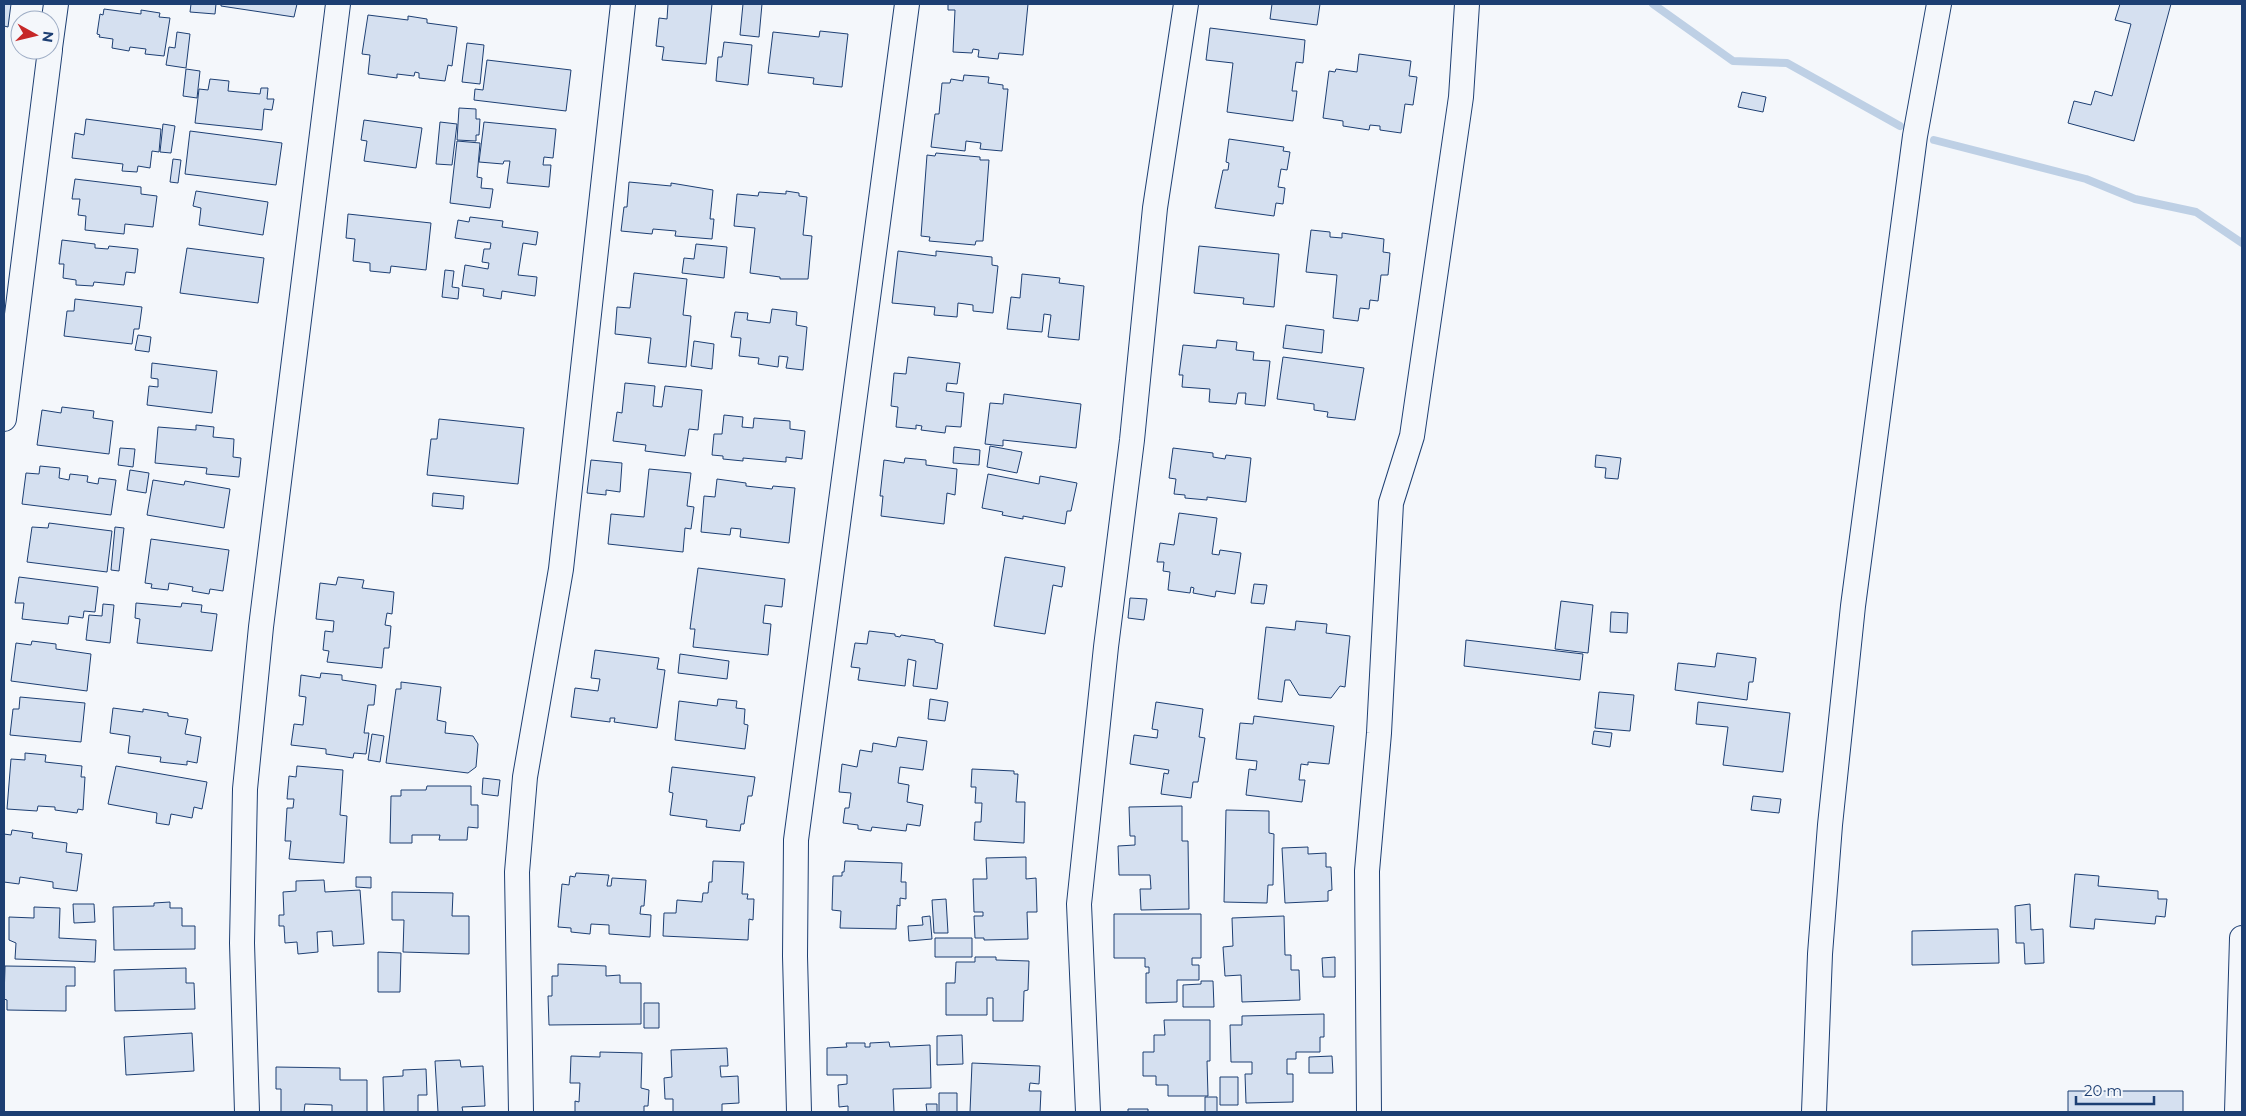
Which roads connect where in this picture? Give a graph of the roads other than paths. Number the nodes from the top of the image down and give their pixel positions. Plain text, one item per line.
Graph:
1 (338, 4) edge
2 (623, 4) edge
3 (907, 4) edge
4 (1186, 4) edge
5 (1467, 4) edge
6 (1939, 4) edge
7 (49, 60) edge
8 (4, 419) edge
9 (2242, 938) edge
10 (247, 1112) edge
11 (522, 1112) edge
12 (799, 1112) edge
13 (1088, 1112) edge
14 (1370, 1112) edge
15 (1814, 1112) edge
16 (2237, 1112) edge

1 - 10 street
2 - 11 street
3 - 12 street
4 - 13 street
5 - 14 street
6 - 15 street
7 - 8 street
9 - 16 street

